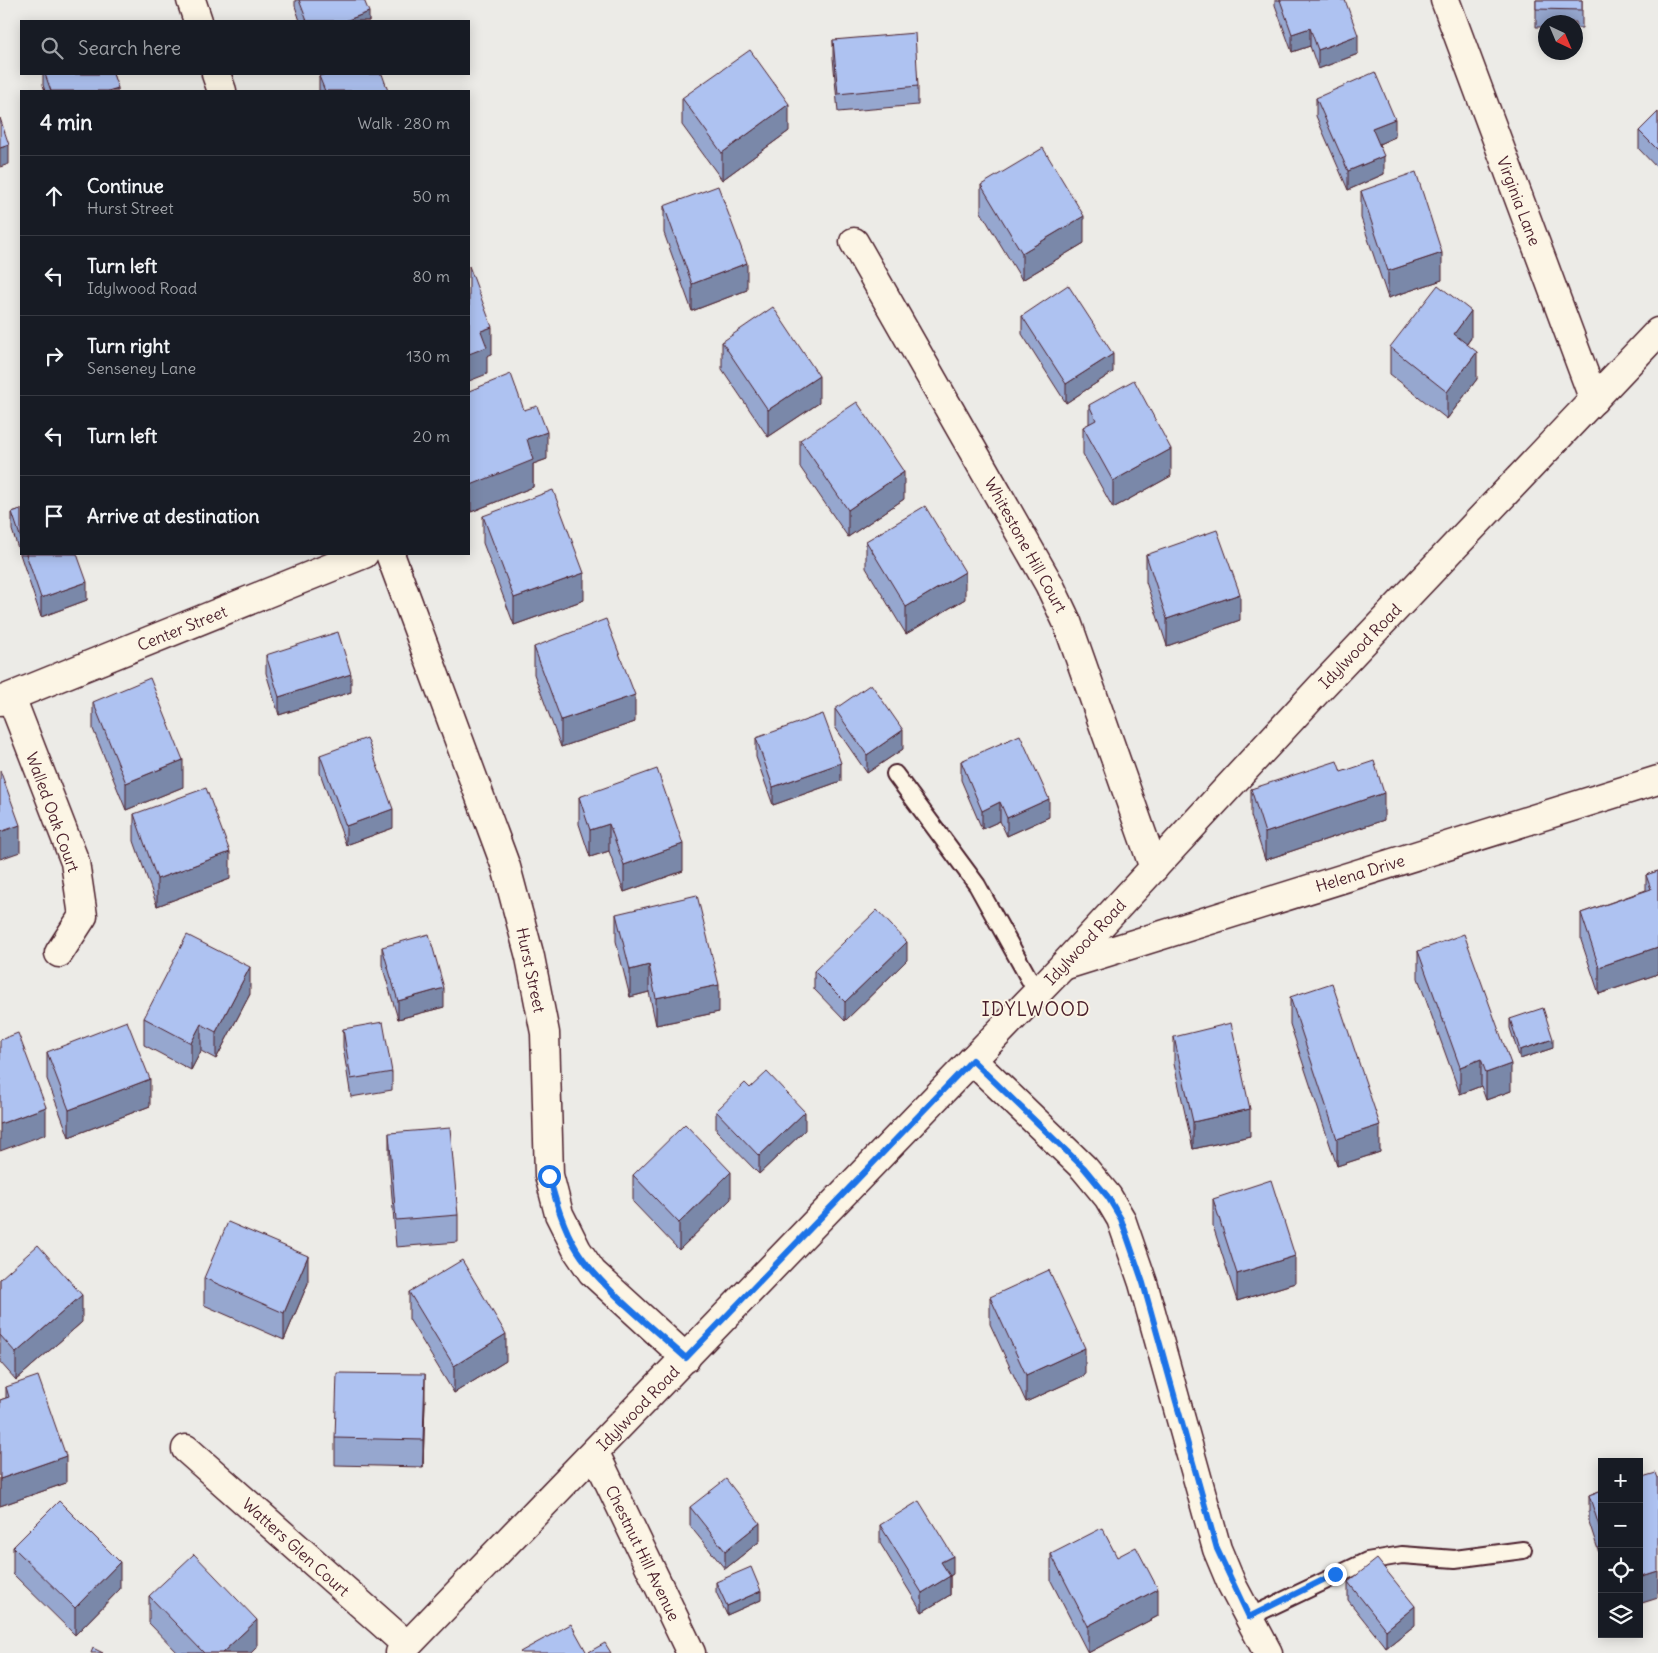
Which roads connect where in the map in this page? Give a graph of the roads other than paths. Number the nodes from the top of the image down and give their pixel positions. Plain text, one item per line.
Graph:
1 (191, 0) edge
2 (1445, 0) edge
3 (198, 20) edge
4 (216, 75) edge
5 (222, 90) edge
6 (854, 242) dead end
7 (1658, 332) edge
8 (1594, 400) junction
9 (362, 555) edge
10 (390, 555) edge
11 (5, 699) edge
12 (895, 774) dead end
13 (1658, 780) edge
14 (1154, 868) junction
15 (59, 953) dead end
16 (1063, 966) junction
17 (1037, 993) junction
18 (972, 1060) junction
19 (686, 1358) junction
20 (186, 1449) dead end
21 (595, 1453) junction
22 (1523, 1550) dead end
23 (1249, 1617) junction
24 (403, 1649) edge
25 (691, 1653) edge
26 (1268, 1653) edge

1 - 3 street
2 - 8 street, Virginia Lane
4 - 5 street
6 - 14 street, Whitestone Hill Court
7 - 8 street, Idylwood Road
8 - 14 street, Idylwood Road
9 - 11 street, Center Street
10 - 19 street, Hurst Street
11 - 15 street, Walled Oak Court
12 - 17 lane
13 - 16 street, Helena Drive
14 - 16 street, Idylwood Road
16 - 17 street, Idylwood Road
17 - 18 street, Idylwood Road
18 - 19 street, Idylwood Road
18 - 23 street
19 - 21 street, Idylwood Road
20 - 24 street, Watters Glen Court
21 - 24 street, Idylwood Road
21 - 25 street, Chestnut Hill Avenue
22 - 23 lane
23 - 26 street

